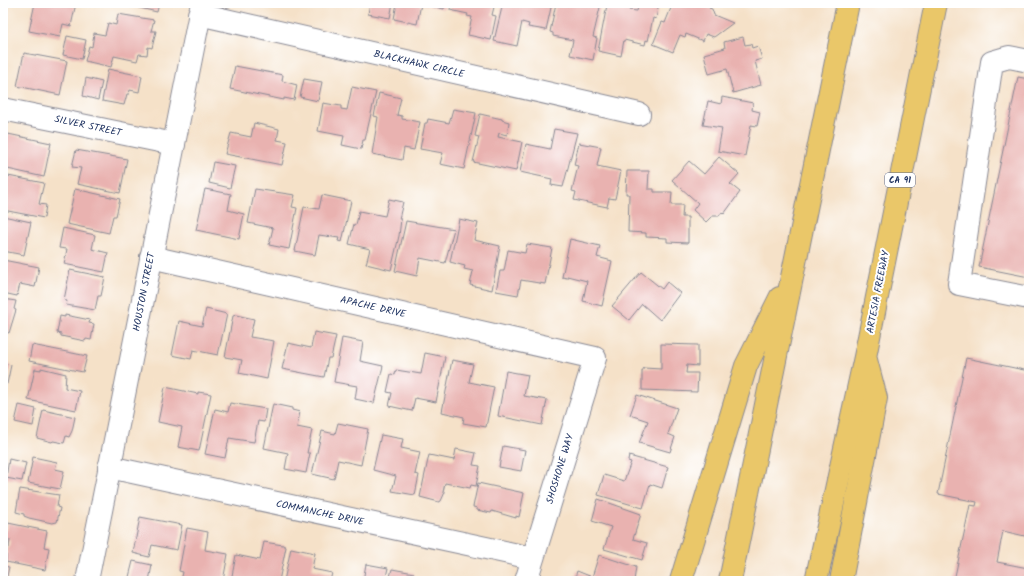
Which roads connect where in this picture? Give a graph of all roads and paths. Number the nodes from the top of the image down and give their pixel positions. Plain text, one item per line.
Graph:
1 (848, 3) edge
2 (936, 3) edge
3 (200, 9) edge
4 (1029, 61) edge
5 (3, 109) edge
6 (639, 114) dead end
7 (174, 144) junction
8 (151, 257) junction
9 (793, 272) junction
10 (1029, 298) edge
11 (865, 357) junction
12 (595, 358) joint
13 (109, 467) junction
14 (532, 558) junction
15 (87, 581) edge
16 (526, 581) edge
17 (681, 581) edge
18 (730, 581) edge
19 (816, 581) edge
20 (841, 581) edge

1 - 9 highway
2 - 11 highway, ARTESIA FREEWAY / CA 91
3 - 6 street, BLACKHAWK CIRCLE
3 - 7 street, HOUSTON STREET
4 - 10 street
5 - 7 street, SILVER STREET
7 - 8 street, HOUSTON STREET
8 - 12 street, APACHE DRIVE
8 - 13 street, HOUSTON STREET
9 - 17 highway
9 - 18 highway
11 - 19 highway, ARTESIA FREEWAY / CA 91
11 - 20 highway
12 - 14 street, SHOSHONE WAY
13 - 14 street, COMMANCHE DRIVE
13 - 15 street, HOUSTON STREET
14 - 16 street, SHOSHONE WAY

